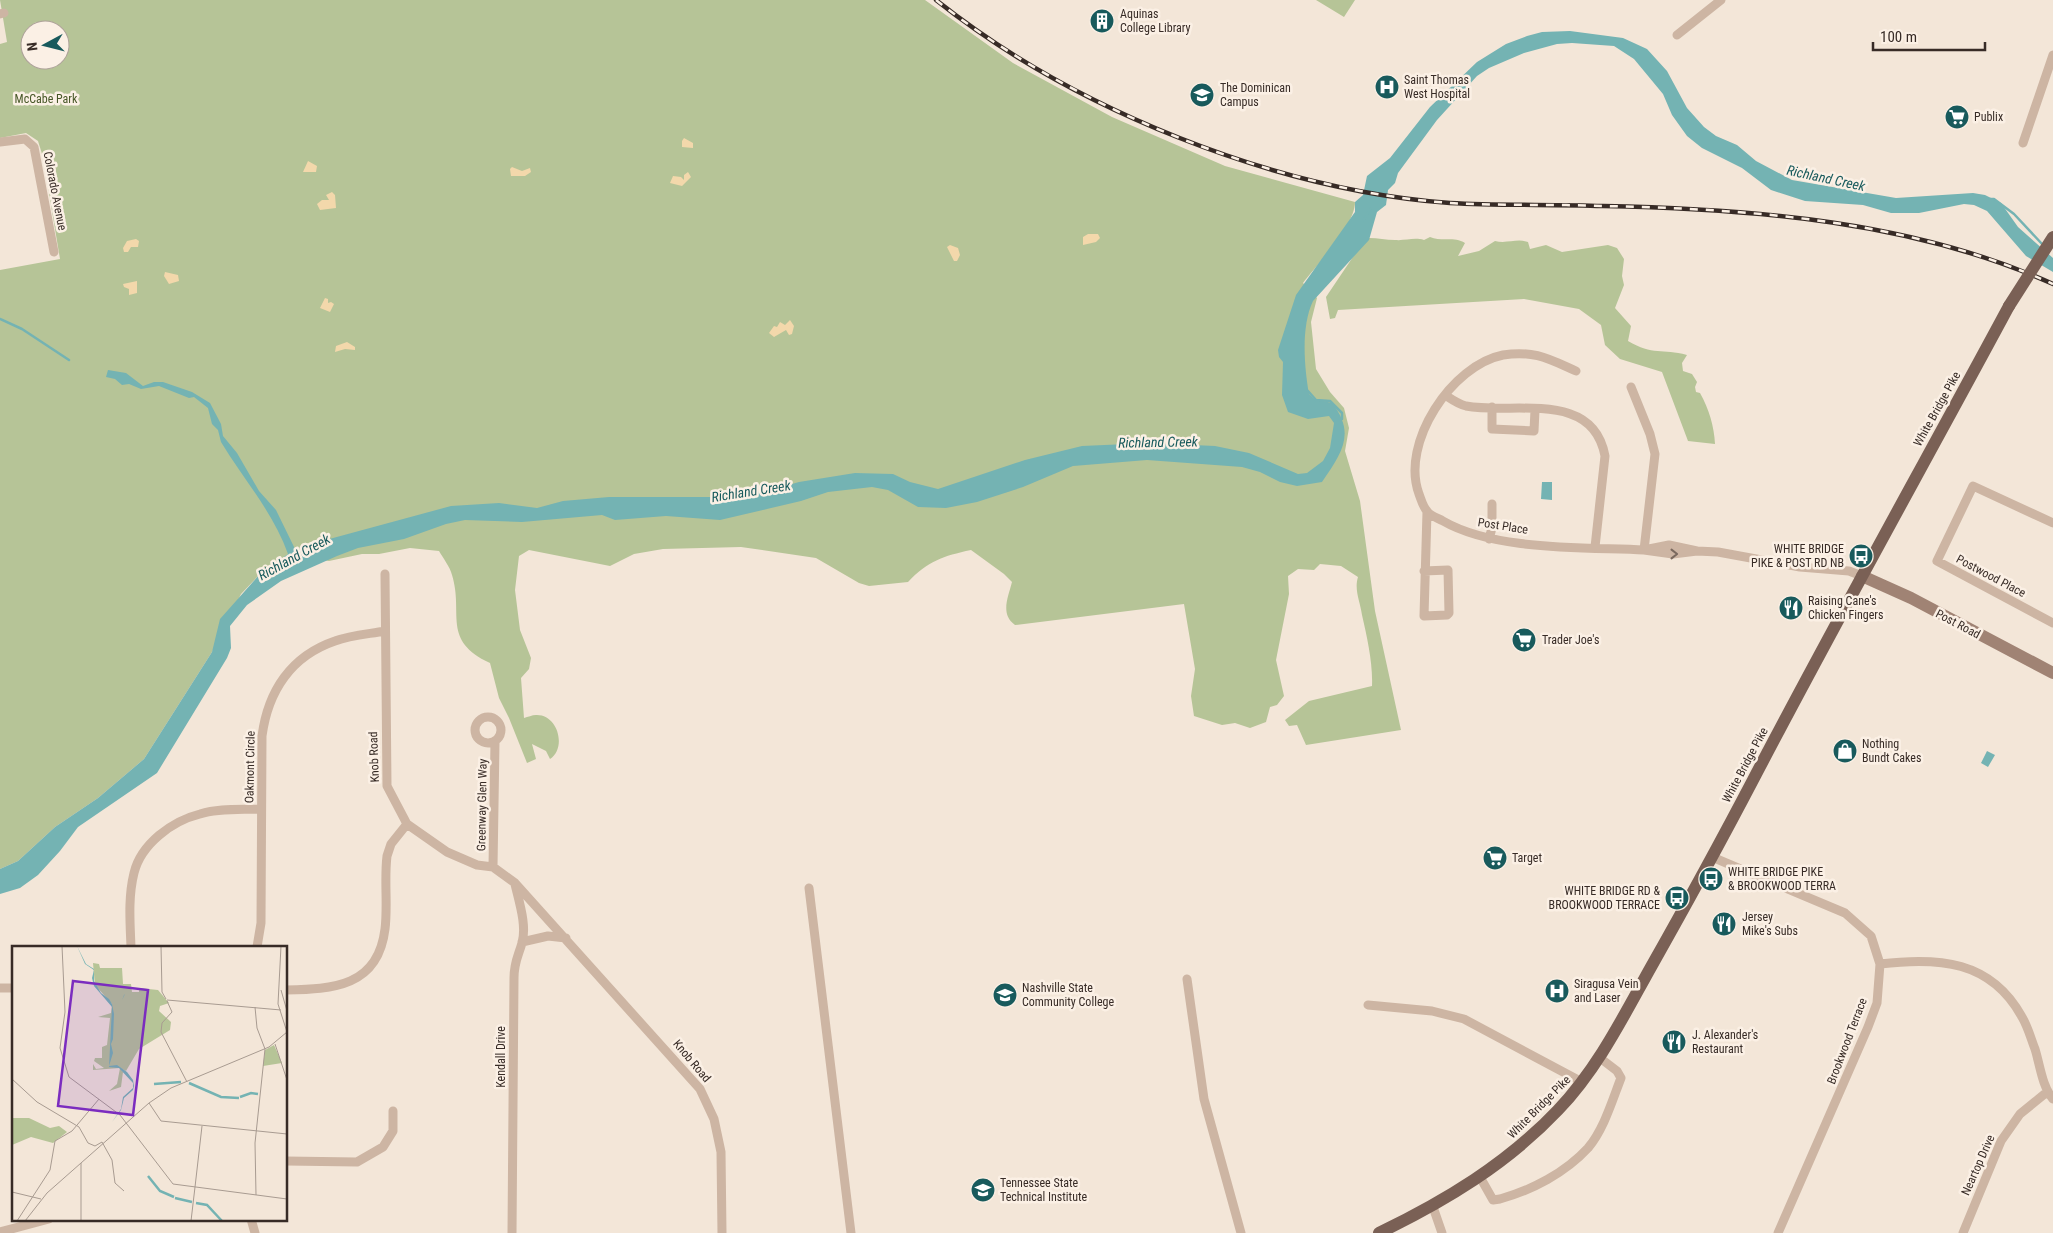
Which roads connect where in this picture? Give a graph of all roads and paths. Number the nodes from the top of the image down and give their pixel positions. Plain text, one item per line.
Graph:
1 (1721, 0) edge
2 (1678, 35) dead end
3 (2053, 54) edge
4 (0, 142) edge
5 (2023, 143) dead end
6 (2053, 236) edge
7 (54, 252) dead end
8 (1576, 371) dead end
9 (1631, 387) dead end
10 (1445, 395) junction
11 (1492, 407) junction
12 (1535, 410) junction
13 (1492, 504) dead end
14 (1427, 512) junction
15 (2053, 522) edge
16 (1488, 539) junction
17 (1595, 548) junction
18 (1644, 550) junction
19 (1424, 571) junction
20 (385, 574) dead end
21 (1862, 576) junction
22 (2053, 623) edge
23 (385, 632) junction
24 (2053, 673) edge
25 (495, 742) dead end
26 (262, 809) junction
27 (407, 824) junction
28 (1712, 857) junction
29 (493, 867) junction
30 (515, 884) junction
31 (809, 888) dead end
32 (566, 938) junction
33 (522, 942) junction
34 (131, 946) edge
35 (257, 946) edge
36 (1880, 964) junction
37 (1187, 979) dead end
38 (288, 990) edge
39 (1368, 1005) dead end
40 (1600, 1058) junction
41 (1582, 1082) junction
42 (2050, 1096) edge
43 (393, 1111) dead end
44 (288, 1161) edge
45 (1480, 1177) junction
46 (1433, 1207) junction
47 (45, 1220) edge
48 (251, 1220) edge
49 (34, 1223) junction
50 (0, 1232) edge
51 (34, 1233) edge
52 (255, 1233) edge
53 (512, 1233) edge
54 (722, 1233) edge
55 (850, 1233) edge
56 (1241, 1233) edge
57 (1379, 1233) edge
58 (1442, 1233) edge
59 (1778, 1233) edge
60 (1963, 1233) edge

1 - 2 street
3 - 5 street
4 - 7 street, Colorado Avenue
6 - 21 main road, White Bridge Pike, bridge
8 - 10 street
9 - 18 street
10 - 11 street
10 - 14 street
11 - 12 street
11 - 12 street
12 - 17 street
13 - 16 street
14 - 16 street, Post Place
14 - 19 street
15 - 22 street, Postwood Place
16 - 17 street, Post Place
17 - 18 street, Post Place
18 - 21 street, Post Place
19 - 19 street
20 - 23 street, Knob Road
21 - 24 street, Post Road
21 - 28 main road, White Bridge Pike
23 - 26 street, Oakmont Circle
23 - 27 street, Knob Road
25 - 29 street, Greenway Glen Way
26 - 34 street
26 - 35 street, Oakmont Circle
27 - 29 street, Knob Road
27 - 38 street
28 - 36 street, Brookwood Terrace
28 - 40 main road, White Bridge Pike
29 - 30 street, Knob Road
30 - 32 street, Knob Road
30 - 33 street, Kendall Drive
31 - 55 street
32 - 33 street
32 - 54 street, Knob Road
33 - 53 street, Kendall Drive
36 - 42 street
36 - 59 street, Brookwood Terrace
37 - 56 street
39 - 41 street
40 - 41 main road, White Bridge Pike
40 - 45 street
41 - 45 main road, White Bridge Pike
42 - 60 street, Neartop Drive
43 - 44 street
45 - 46 main road, White Bridge Pike
46 - 57 main road, White Bridge Pike
46 - 58 street
47 - 49 street
48 - 52 street
49 - 50 street
49 - 51 street

